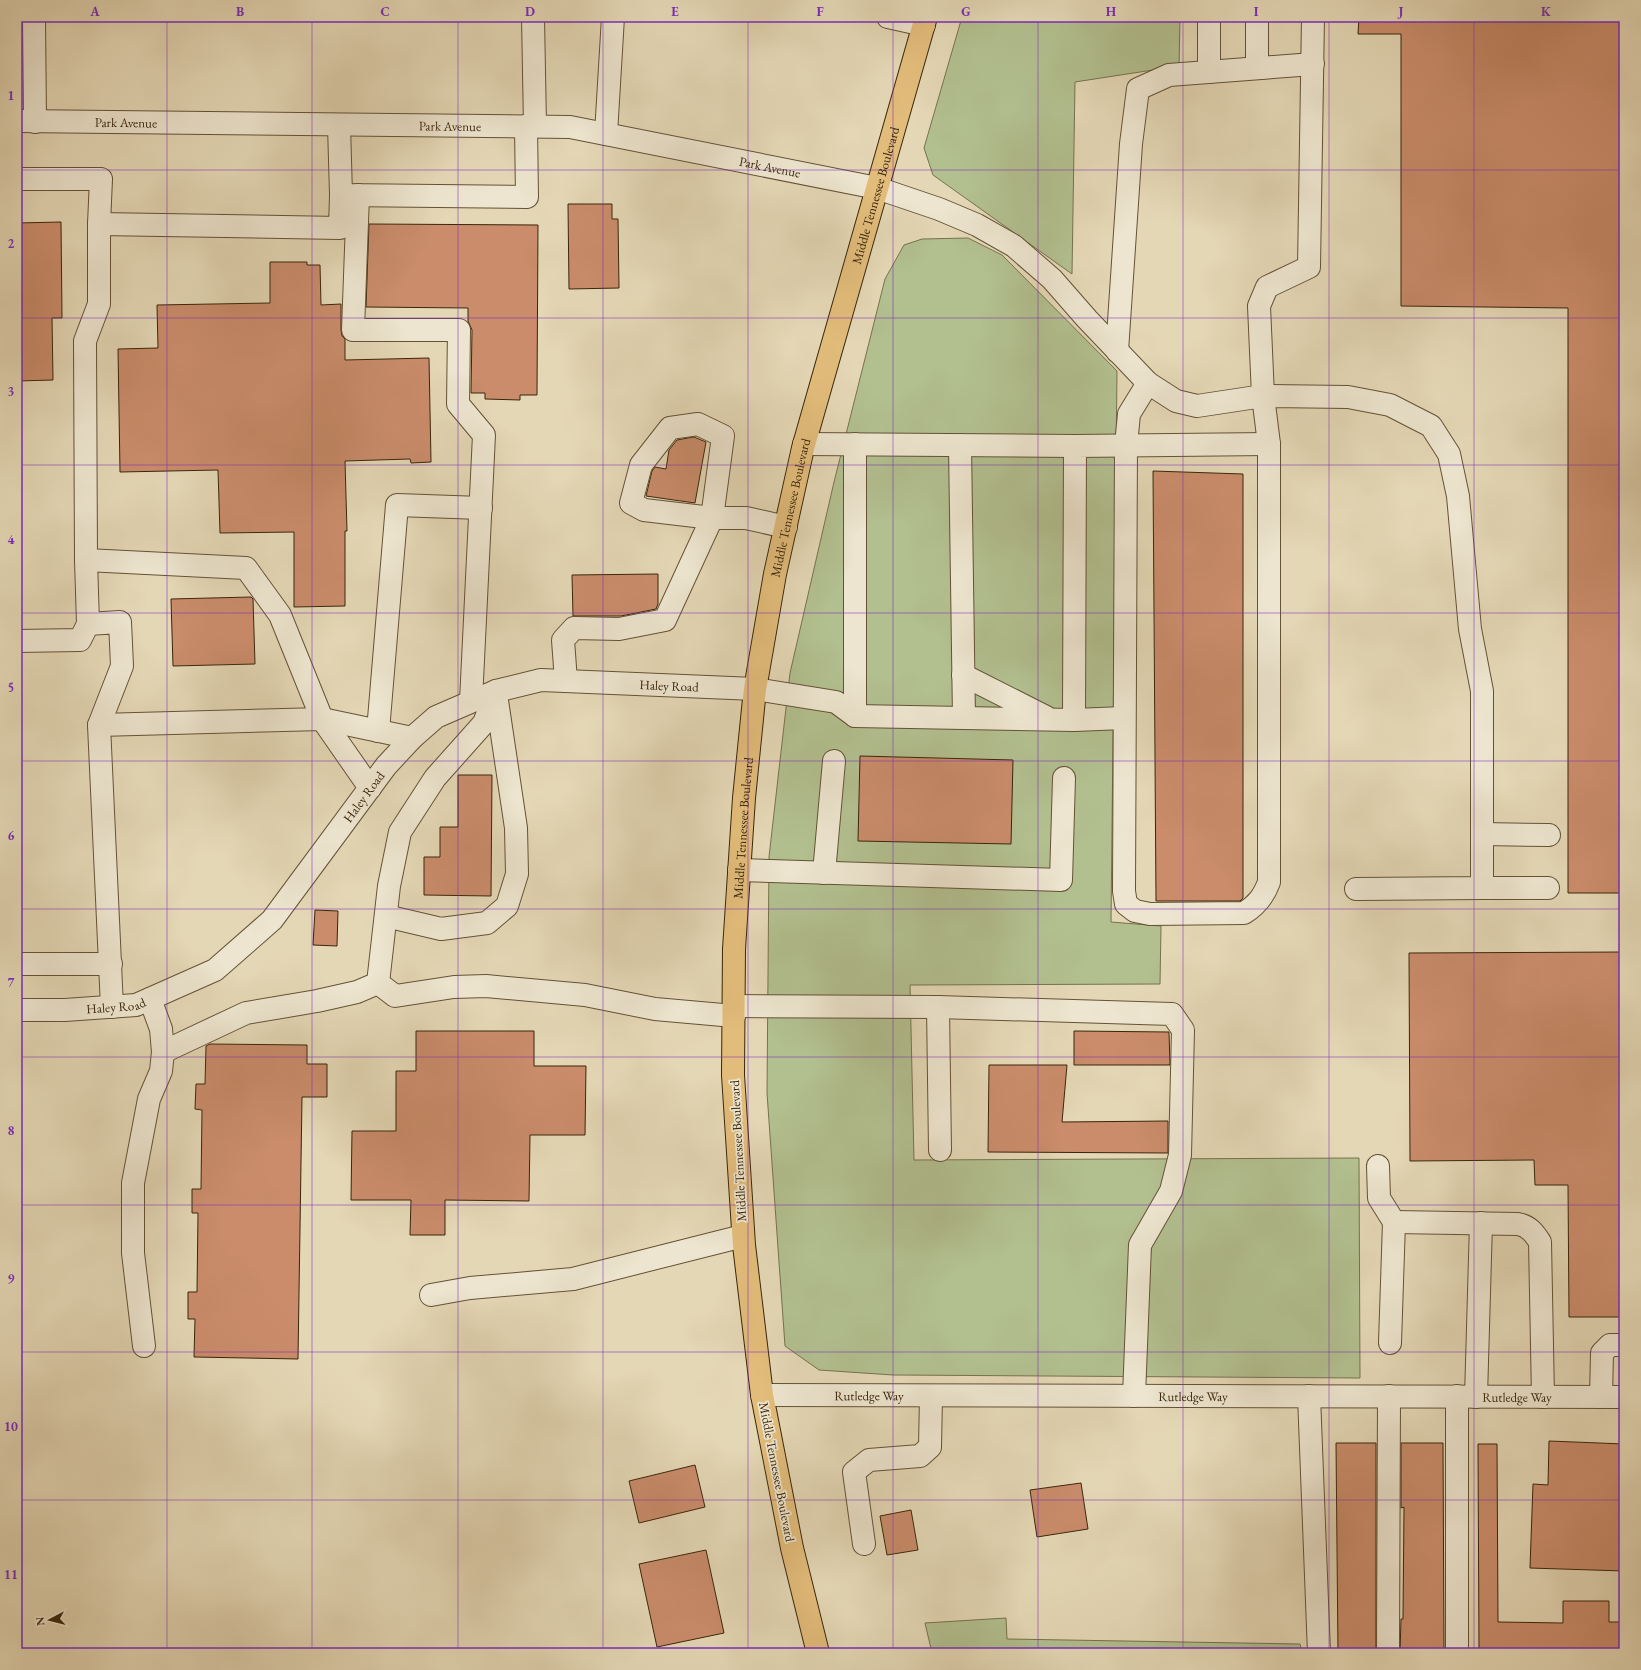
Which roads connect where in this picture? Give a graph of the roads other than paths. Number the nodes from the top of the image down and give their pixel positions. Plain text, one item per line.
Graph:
1 (34, 17) edge
2 (533, 17) edge
3 (612, 17) edge
4 (888, 17) edge
5 (1209, 17) edge
6 (1258, 17) edge
7 (1313, 17) edge
8 (925, 21) edge
9 (1312, 64) junction
10 (1257, 68) junction
11 (1209, 72) junction
12 (26, 122) edge
13 (339, 125) junction
14 (531, 126) junction
15 (606, 134) junction
16 (17, 179) edge
17 (877, 188) junction
18 (349, 195) junction
19 (99, 224) junction
20 (1117, 351) junction
21 (1148, 382) junction
22 (1263, 396) junction
23 (804, 444) junction
24 (855, 444) junction
25 (1269, 444) junction
26 (960, 445) junction
27 (1126, 445) junction
28 (1075, 446) junction
29 (480, 508) junction
30 (712, 518) junction
31 (786, 527) junction
32 (86, 560) junction
33 (88, 624) junction
34 (17, 641) edge
35 (963, 676) junction
36 (566, 681) junction
37 (755, 689) junction
38 (496, 691) junction
39 (471, 701) junction
40 (855, 716) junction
41 (964, 718) junction
42 (1124, 718) junction
43 (322, 719) junction
44 (1051, 719) junction
45 (1074, 720) junction
46 (99, 725) junction
47 (378, 731) junction
48 (412, 738) junction
49 (834, 761) dead end
50 (1064, 778) dead end
51 (370, 788) junction
52 (1482, 834) junction
53 (1549, 835) dead end
54 (739, 870) junction
55 (824, 873) junction
56 (1482, 888) junction
57 (1548, 888) dead end
58 (1356, 890) dead end
59 (386, 916) junction
60 (17, 964) edge
61 (111, 964) junction
62 (378, 983) junction
63 (150, 999) junction
64 (112, 1007) junction
65 (938, 1007) junction
66 (17, 1010) edge
67 (734, 1011) junction
68 (163, 1052) junction
69 (940, 1150) dead end
70 (1378, 1166) dead end
71 (1394, 1222) junction
72 (1481, 1223) junction
73 (743, 1236) junction
74 (432, 1295) dead end
75 (1390, 1343) dead end
76 (1624, 1345) edge
77 (144, 1346) dead end
78 (762, 1395) junction
79 (931, 1396) junction
80 (1134, 1396) junction
81 (1309, 1396) junction
82 (1389, 1396) junction
83 (1467, 1396) junction
84 (1543, 1397) junction
85 (1601, 1397) junction
86 (1624, 1397) edge
87 (864, 1544) dead end
88 (818, 1653) edge
89 (1319, 1653) edge
90 (1388, 1653) edge
91 (1457, 1653) edge

1 - 12 street
2 - 14 street
3 - 15 street
4 - 8 street
5 - 11 street
6 - 10 street
7 - 9 street
8 - 17 main road, Middle Tennessee Boulevard
9 - 10 street
9 - 22 street
10 - 11 street
11 - 20 street
12 - 13 street, Park Avenue
13 - 14 street, Park Avenue
13 - 18 street
14 - 15 street, Park Avenue
14 - 18 street
15 - 17 street, Park Avenue
16 - 19 street
17 - 20 street, Park Avenue
17 - 23 main road, Middle Tennessee Boulevard
18 - 19 street
18 - 29 street
19 - 32 street
20 - 21 street, Park Avenue
21 - 22 street, Park Avenue
21 - 27 street
22 - 25 street
22 - 52 street, Park Avenue
23 - 24 street
23 - 31 main road, Middle Tennessee Boulevard
24 - 26 street
24 - 40 street
25 - 27 street
25 - 42 street
26 - 28 street
26 - 35 street
27 - 28 street
27 - 42 street
28 - 45 street
29 - 39 street
29 - 47 street
30 - 30 street
30 - 31 street
30 - 36 street
31 - 37 main road, Middle Tennessee Boulevard
32 - 33 street
32 - 43 street
33 - 34 street
33 - 46 street
35 - 41 street
35 - 44 street
36 - 37 street, Haley Road
36 - 38 street, Haley Road
37 - 40 street, Haley Road
37 - 54 main road, Middle Tennessee Boulevard
38 - 39 street, Haley Road
38 - 59 street
38 - 59 street
39 - 48 street, Haley Road
40 - 41 street
41 - 44 street
42 - 45 street
43 - 46 street
43 - 47 street
43 - 51 street
44 - 45 street
46 - 61 street
47 - 48 street
48 - 51 street, Haley Road
49 - 55 street
50 - 55 street
51 - 63 street, Haley Road
52 - 53 street
52 - 56 street, Park Avenue
54 - 55 street
54 - 67 main road, Middle Tennessee Boulevard
56 - 57 street
56 - 58 street
59 - 62 street
60 - 61 street
61 - 64 street
62 - 67 street
62 - 68 street
63 - 64 street, Haley Road
63 - 68 street
64 - 66 street, Haley Road
65 - 67 street
65 - 69 street
65 - 80 street
67 - 73 main road, Middle Tennessee Boulevard
68 - 77 street
70 - 71 street
71 - 72 street
71 - 75 street
72 - 83 street
72 - 84 street
73 - 74 street
73 - 78 main road, Middle Tennessee Boulevard
76 - 85 street
78 - 79 street, Rutledge Way
78 - 88 main road, Middle Tennessee Boulevard
79 - 80 street, Rutledge Way
79 - 87 street
80 - 81 street, Rutledge Way
81 - 82 street, Rutledge Way
81 - 89 street
82 - 83 street, Rutledge Way
82 - 90 street
83 - 84 street, Rutledge Way
83 - 91 street
84 - 85 street, Rutledge Way
85 - 86 street, Rutledge Way

